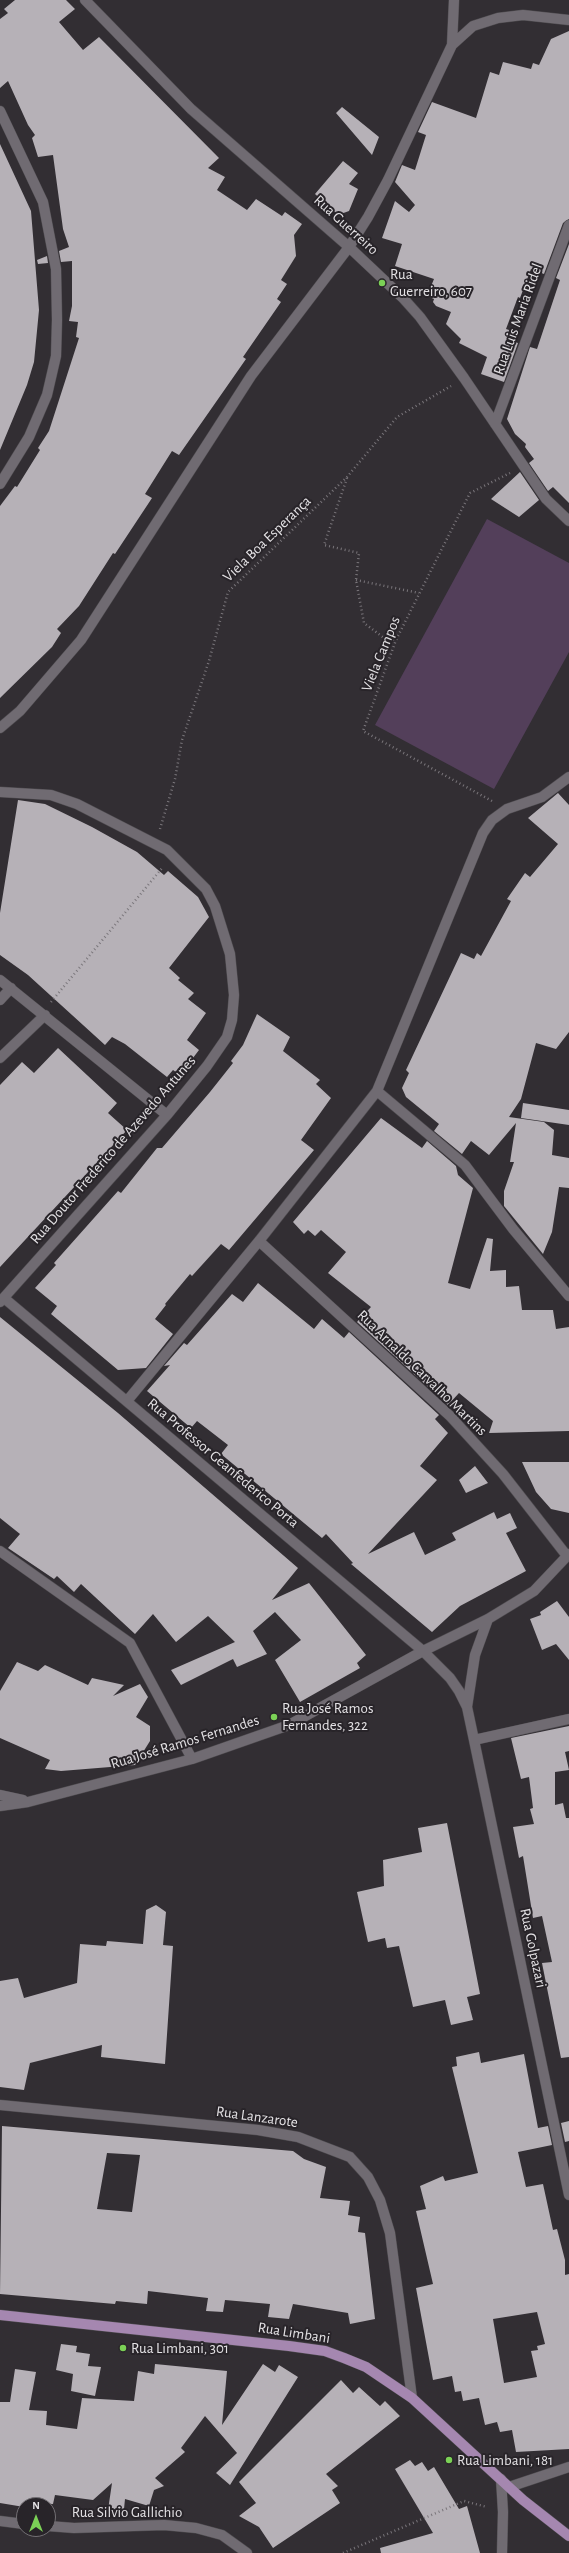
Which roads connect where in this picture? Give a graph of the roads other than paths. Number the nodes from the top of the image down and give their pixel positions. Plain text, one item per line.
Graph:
1 (85, 0) edge
2 (454, 0) edge
3 (569, 20) edge
4 (452, 45) junction
5 (0, 111) edge
6 (569, 225) edge
7 (349, 247) junction
8 (495, 424) junction
9 (0, 484) edge
10 (569, 521) edge
11 (0, 728) edge
12 (569, 777) edge
13 (0, 792) edge
14 (0, 980) edge
15 (12, 988) junction
16 (0, 1000) edge
17 (43, 1014) junction
18 (0, 1058) edge
19 (377, 1091) junction
20 (167, 1115) junction
21 (260, 1241) junction
22 (569, 1296) edge
23 (2, 1300) edge
24 (127, 1401) junction
25 (0, 1551) edge
26 (568, 1555) edge
27 (488, 1619) junction
28 (424, 1651) junction
29 (467, 1707) junction
30 (569, 1719) edge
31 (474, 1740) junction
32 (192, 1759) junction
33 (0, 1795) edge
34 (28, 1802) junction
35 (0, 1806) edge
36 (0, 2105) edge
37 (569, 2195) edge
38 (0, 2315) edge
39 (412, 2398) junction
40 (569, 2467) edge
41 (501, 2479) junction
42 (509, 2487) junction
43 (0, 2521) edge
44 (16, 2523) edge
45 (56, 2527) edge
46 (569, 2536) edge
47 (247, 2553) edge
48 (502, 2553) edge

1 - 7 street, Rua Guerreiro
2 - 4 street
3 - 4 street
4 - 7 street
5 - 9 street
6 - 8 street, Rua Luis Maria Ridel
7 - 8 street, Rua Guerreiro
7 - 11 street
8 - 10 street, Rua Guerreiro
12 - 19 street
13 - 20 street, Rua Doutor Frederico de Azevedo Antunes
14 - 15 street
15 - 16 street
15 - 17 street
17 - 18 street
17 - 20 street
19 - 21 street
19 - 22 street
20 - 23 street, Rua Doutor Frederico de Azevedo Antunes
21 - 24 street
21 - 26 street, Rua Arnaldo Carvalho Martins
23 - 24 street, Rua Professor Geanfederico Porta
24 - 28 street, Rua Professor Geanfederico Porta
25 - 32 street
26 - 27 street, Rua José Ramos Fernandes
27 - 28 street, Rua José Ramos Fernandes
27 - 29 street, Rua Golpazari
28 - 29 street, Rua Golpazari
28 - 32 street, Rua José Ramos Fernandes
29 - 31 street, Rua Golpazari
30 - 31 street
31 - 37 street, Rua Golpazari
32 - 34 street, Rua José Ramos Fernandes
33 - 34 street
34 - 35 street, Rua José Ramos Fernandes
36 - 39 street, Rua Lanzarote
38 - 39 main road, Rua Limbani
39 - 41 main road, Rua Limbani
40 - 42 street
41 - 42 main road, Rua Limbani
41 - 48 street
42 - 46 main road, Rua Limbani
43 - 44 street
45 - 47 street, Rua Silvio Gallichio

